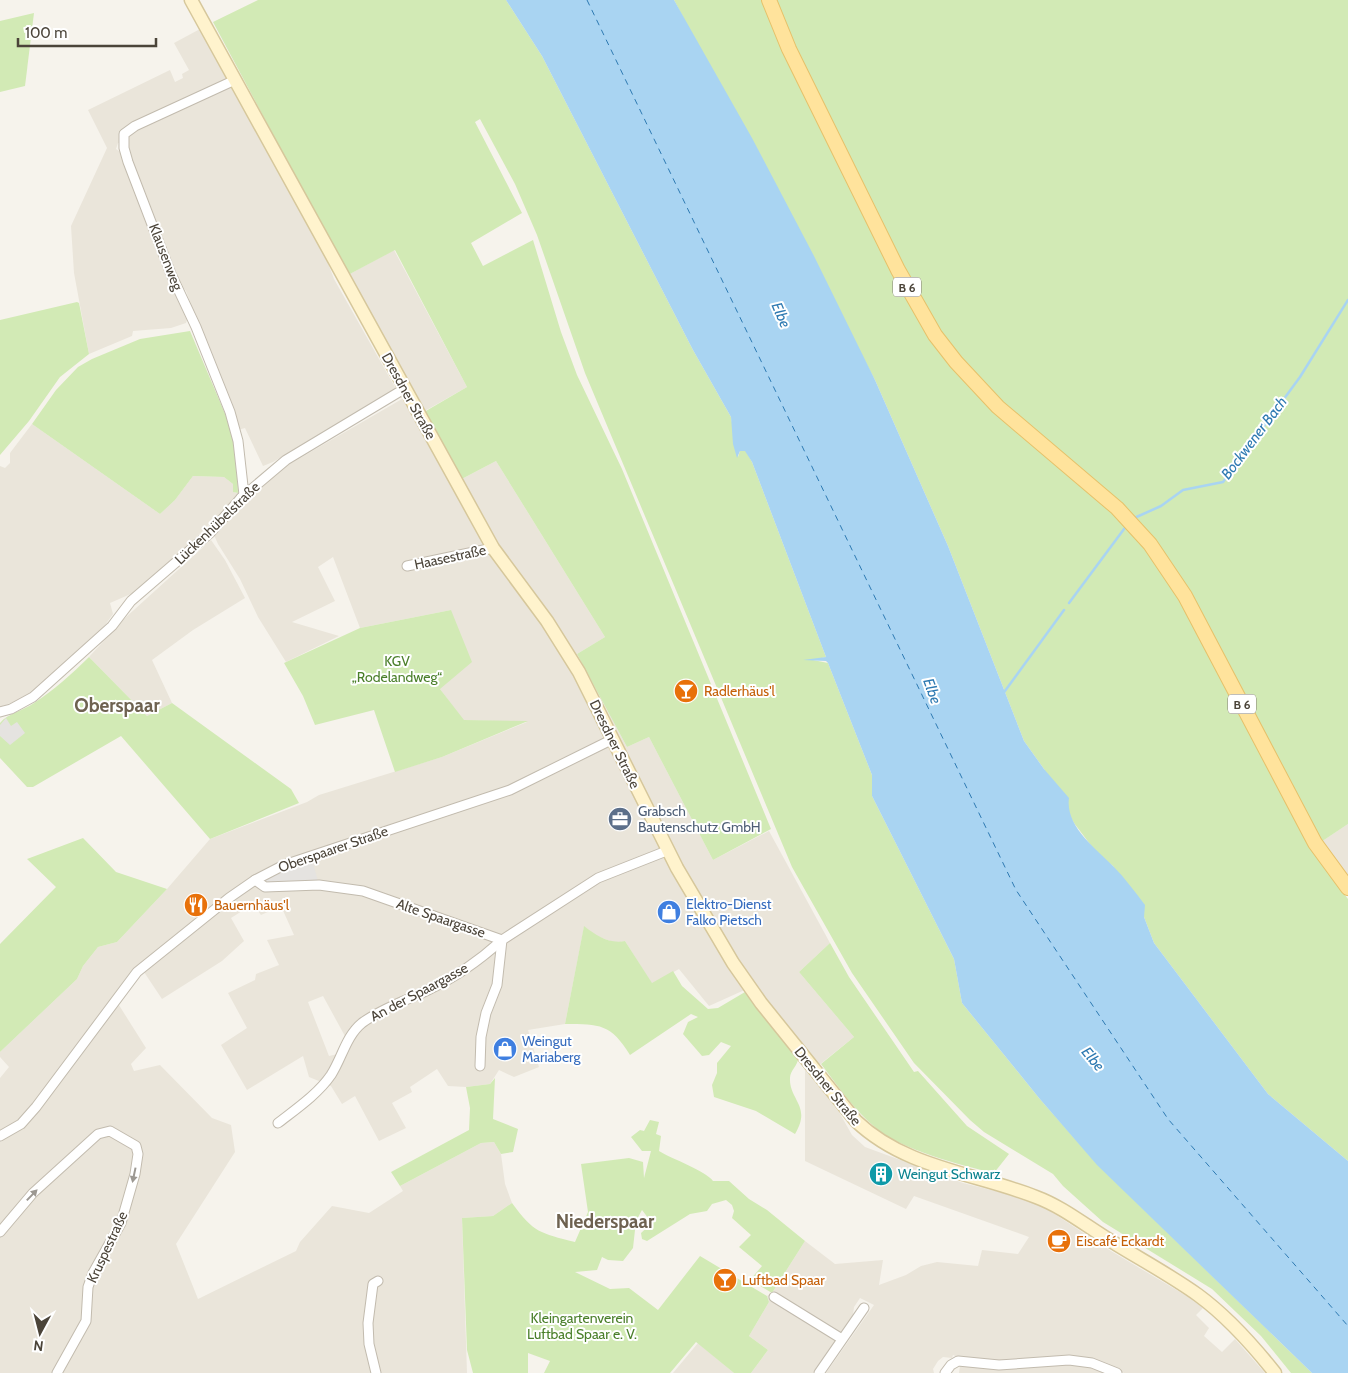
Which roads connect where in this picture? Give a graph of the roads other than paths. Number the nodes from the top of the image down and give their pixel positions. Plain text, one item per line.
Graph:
1 (191, 0) edge
2 (768, 0) edge
3 (235, 80) junction
4 (404, 389) junction
5 (241, 498) junction
6 (493, 548) junction
7 (407, 566) dead end
8 (0, 714) edge
9 (611, 740) junction
10 (669, 850) junction
11 (255, 880) junction
12 (1347, 887) edge
13 (502, 940) junction
14 (480, 1066) dead end
15 (278, 1123) dead end
16 (0, 1136) edge
17 (0, 1232) edge
18 (378, 1281) dead end
19 (774, 1297) dead end
20 (864, 1308) dead end
21 (842, 1339) junction
22 (57, 1373) edge
23 (376, 1373) edge
24 (819, 1373) edge
25 (945, 1373) edge
26 (1117, 1373) edge
27 (1275, 1373) edge

1 - 3 main road, Dresdner Straße
2 - 12 main road, B 6
3 - 4 main road, Dresdner Straße
3 - 5 street, Klausenweg
4 - 5 street, Lückenhübelstraße
4 - 6 main road, Dresdner Straße
5 - 8 street, Lückenhübelstraße
6 - 7 street, Haasestraße
6 - 9 main road, Dresdner Straße
9 - 10 main road, Dresdner Straße
9 - 11 street, Oberspaarer Straße
10 - 13 street, Alte Spaargasse
10 - 27 main road, Dresdner Straße
11 - 13 street, Alte Spaargasse
11 - 16 street, Oberspaarer Straße
13 - 14 street
13 - 15 street, An der Spaargasse
17 -> 22 street, Kruspestraße
18 - 23 street
19 - 21 street
20 - 21 street
21 - 24 street
25 - 26 street

